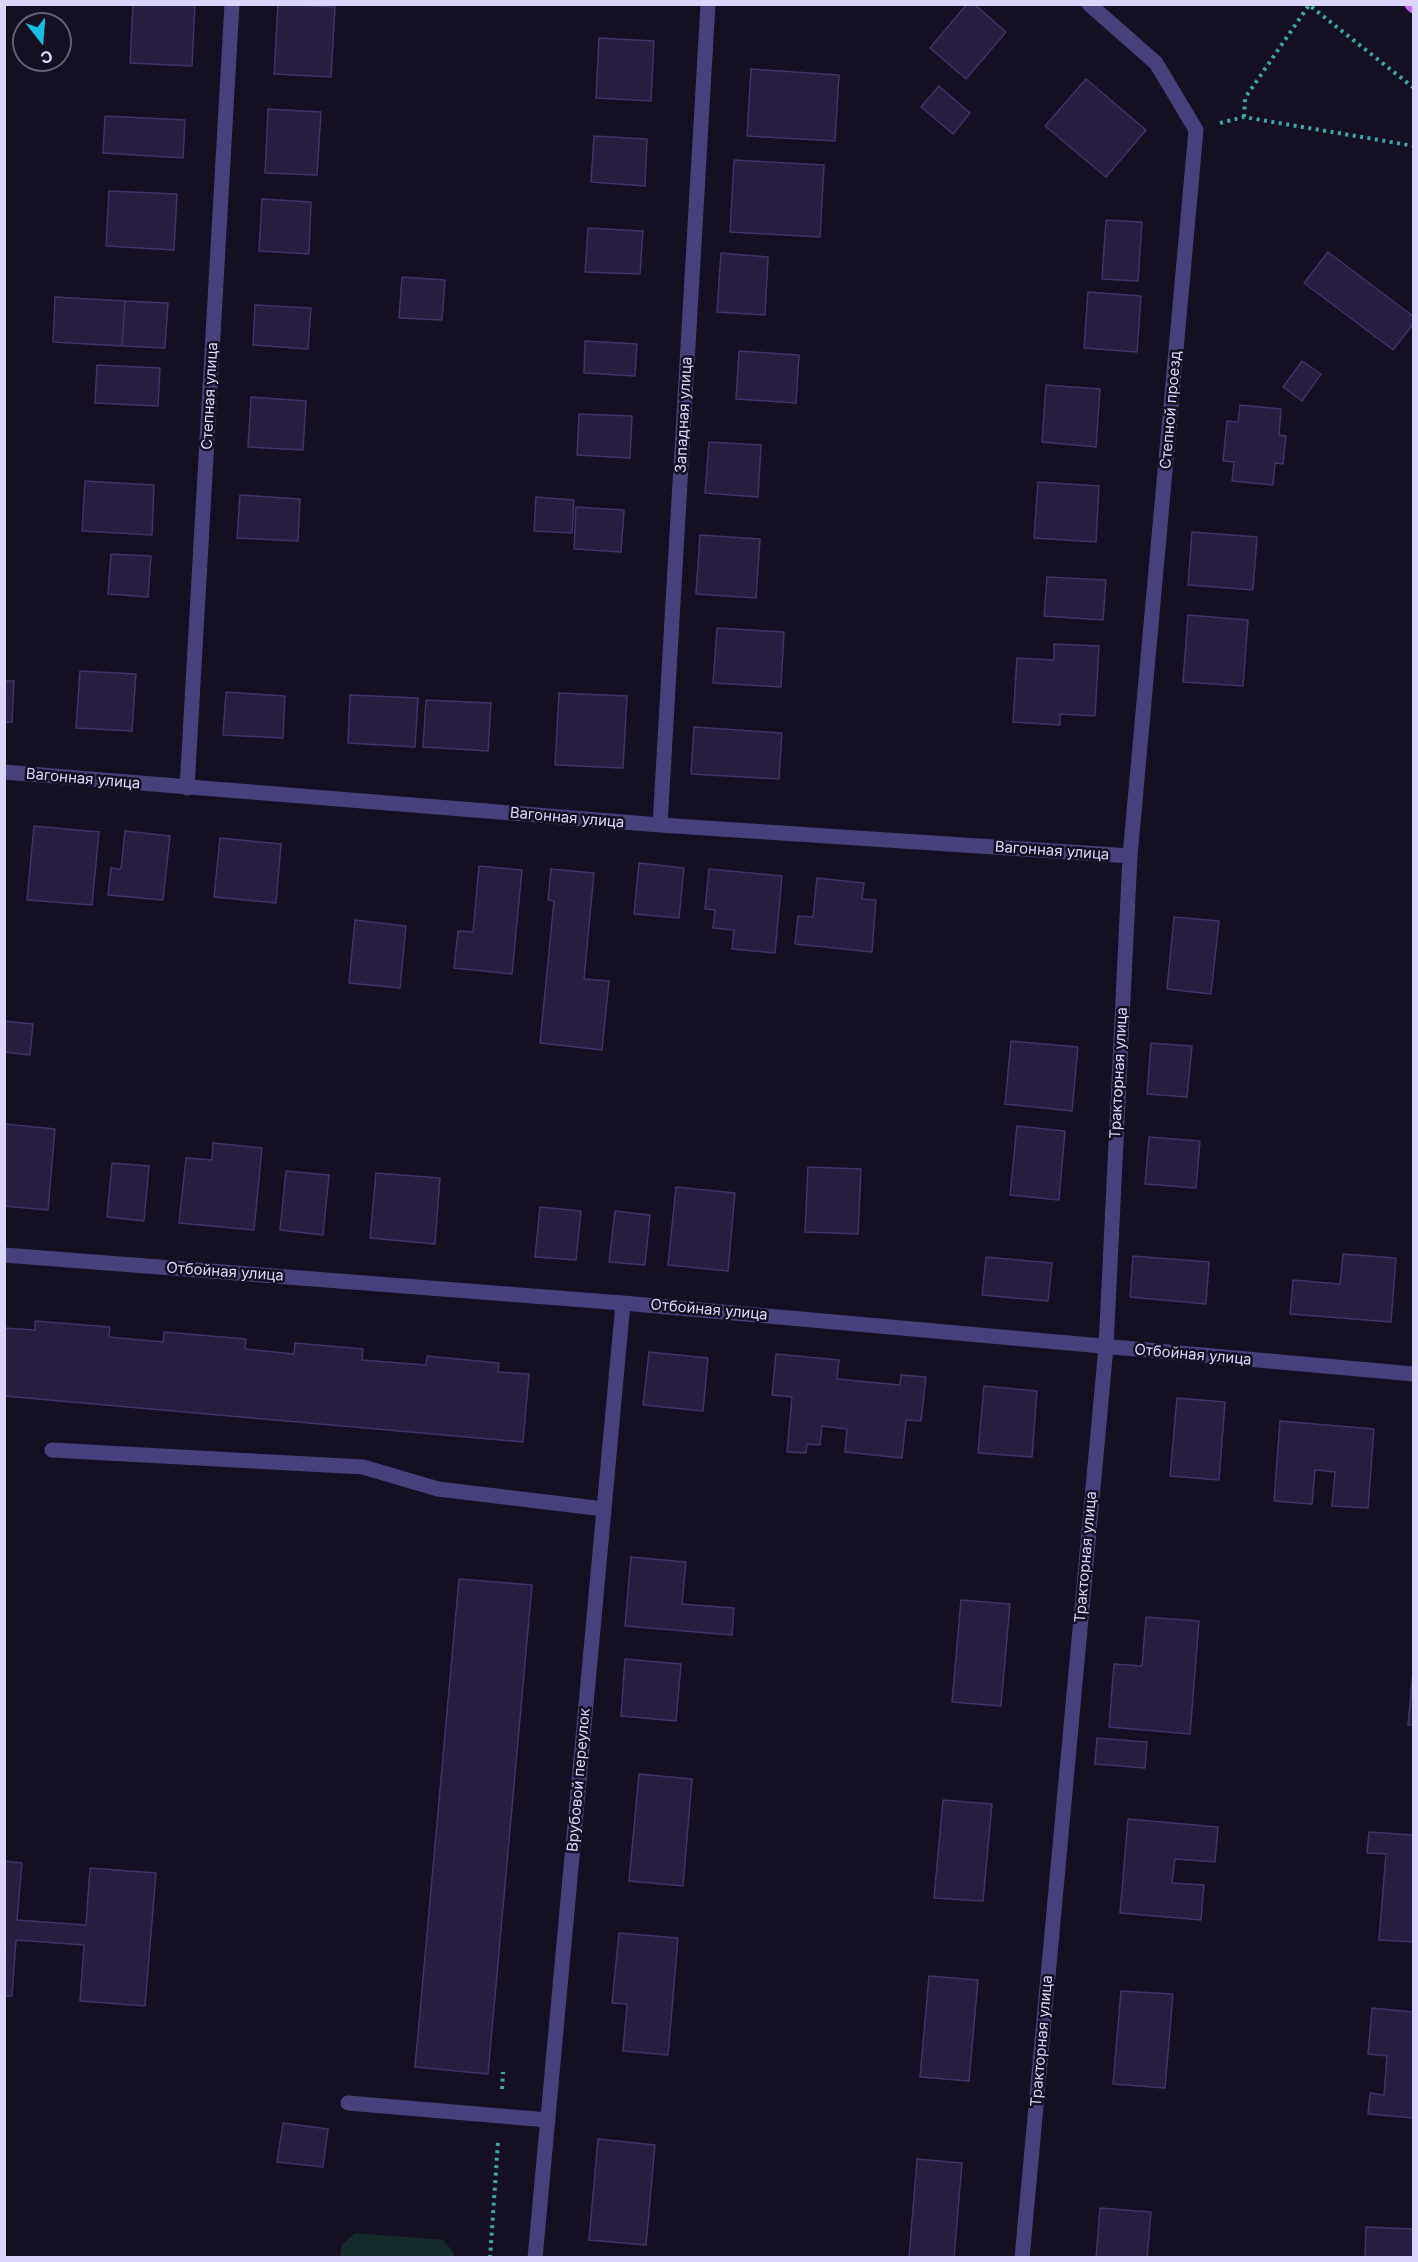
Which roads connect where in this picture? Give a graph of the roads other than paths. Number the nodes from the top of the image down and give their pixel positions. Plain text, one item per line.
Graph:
1 (232, 4) edge
2 (708, 4) edge
3 (1089, 4) edge
4 (4, 772) edge
5 (187, 788) junction
6 (660, 825) junction
7 (1130, 856) junction
8 (4, 1255) edge
9 (623, 1302) junction
10 (1106, 1347) junction
11 (1413, 1374) edge
12 (52, 1450) dead end
13 (604, 1509) junction
14 (348, 2103) dead end
15 (548, 2120) junction
16 (535, 2258) edge
17 (1022, 2258) edge

1 - 5 street, Степная улица
2 - 6 street, Западная улица
3 - 7 street, Степной проезд
4 - 5 street, Вагонная улица
5 - 6 street, Вагонная улица
6 - 7 street, Вагонная улица
7 - 10 street, Тракторная улица
8 - 9 street, Отбойная улица
9 - 10 street, Отбойная улица
9 - 13 street, Врубовой переулок
10 - 11 street, Отбойная улица
10 - 17 street, Тракторная улица
12 - 13 street
13 - 15 street, Врубовой переулок
14 - 15 street
15 - 16 street, Врубовой переулок

